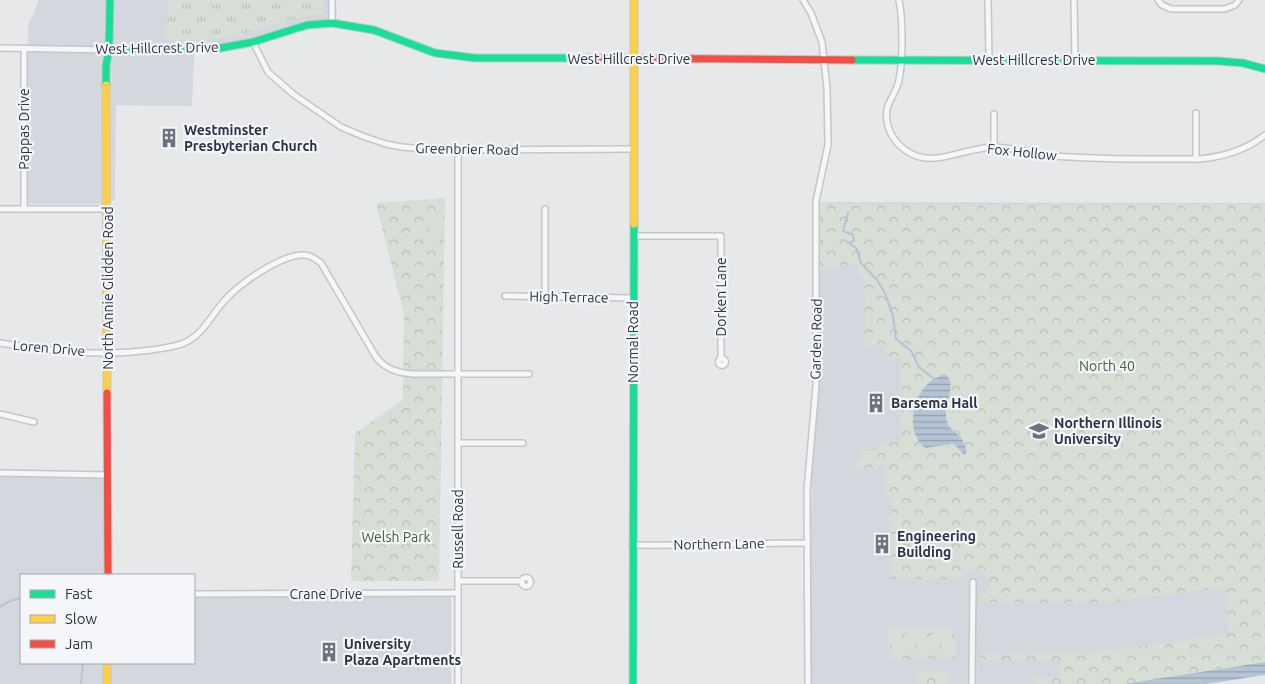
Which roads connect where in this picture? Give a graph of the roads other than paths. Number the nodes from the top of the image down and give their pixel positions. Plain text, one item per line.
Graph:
1 (110, 0) edge
2 (332, 0) edge
3 (634, 0) edge
4 (803, 0) edge
5 (899, 0) edge
6 (988, 0) edge
7 (1074, 0) edge
8 (1158, 0) edge
9 (1239, 0) edge
10 (332, 23) junction
11 (253, 42) junction
12 (0, 48) edge
13 (24, 48) junction
14 (108, 50) junction
15 (634, 60) junction
16 (825, 60) junction
17 (901, 60) junction
18 (989, 60) junction
19 (1075, 61) junction
20 (1265, 69) edge
21 (1196, 113) dead end
22 (994, 114) dead end
23 (1265, 135) edge
24 (994, 147) junction
25 (633, 149) junction
26 (458, 150) junction
27 (1196, 159) junction
28 (0, 209) edge
29 (24, 209) junction
30 (108, 209) junction
31 (545, 209) dead end
32 (633, 236) junction
33 (505, 296) dead end
34 (545, 296) junction
35 (633, 298) junction
36 (0, 343) edge
37 (0, 350) edge
38 (108, 354) junction
39 (721, 358) dead end
40 (458, 373) junction
41 (529, 374) dead end
42 (0, 414) edge
43 (34, 422) dead end
44 (459, 443) junction
45 (523, 443) dead end
46 (0, 473) edge
47 (108, 475) junction
48 (806, 543) junction
49 (632, 545) junction
50 (108, 574) edge
51 (458, 581) junction
52 (522, 581) dead end
53 (973, 582) dead end
54 (458, 593) junction
55 (195, 594) edge
56 (107, 664) edge
57 (107, 684) edge
58 (458, 684) edge
59 (633, 684) edge
60 (808, 684) edge
61 (972, 684) edge

1 - 14 street, North Annie Glidden Road
2 - 10 street
3 - 15 street, Normal Road
4 - 16 street, Garden Road
5 - 17 street, Fox Hollow
6 - 18 street
7 - 19 street
8 - 9 street
10 - 11 street, West Hillcrest Drive
10 - 15 street, West Hillcrest Drive
11 - 14 street, West Hillcrest Drive
11 - 26 street, Greenbrier Road
12 - 13 street, West Hillcrest Drive
13 - 14 street, West Hillcrest Drive
13 - 29 street, Pappas Drive
14 - 30 street, North Annie Glidden Road
15 - 16 street, West Hillcrest Drive
15 - 25 street, Normal Road
16 - 17 street, West Hillcrest Drive
16 - 48 street, Garden Road
17 - 18 street, West Hillcrest Drive
17 - 24 street, Fox Hollow
18 - 19 street, West Hillcrest Drive
19 - 20 street, West Hillcrest Drive
21 - 27 street
22 - 24 street
23 - 27 street, Fox Hollow
24 - 27 street, Fox Hollow
25 - 26 street, Greenbrier Road
25 - 32 street, Normal Road
26 - 40 street, Russell Road
28 - 29 street
29 - 30 street
30 - 38 street, North Annie Glidden Road
31 - 34 street
32 - 35 street, Normal Road
32 - 39 street, Dorken Lane
33 - 34 street, High Terrace
34 - 35 street, High Terrace
35 - 49 street, Normal Road
36 - 37 street
36 - 38 street, Loren Drive
38 - 40 street, Loren Drive
38 - 47 street, North Annie Glidden Road
40 - 41 street
40 - 44 street, Russell Road
42 - 43 street
44 - 45 street
44 - 51 street, Russell Road
46 - 47 street
47 - 50 street, North Annie Glidden Road
48 - 49 street, Northern Lane
48 - 60 street, Garden Road
49 - 59 street, Normal Road
51 - 52 street
51 - 54 street, Russell Road
53 - 61 street
54 - 55 street, Crane Drive
54 - 58 street, Russell Road
56 - 57 street

